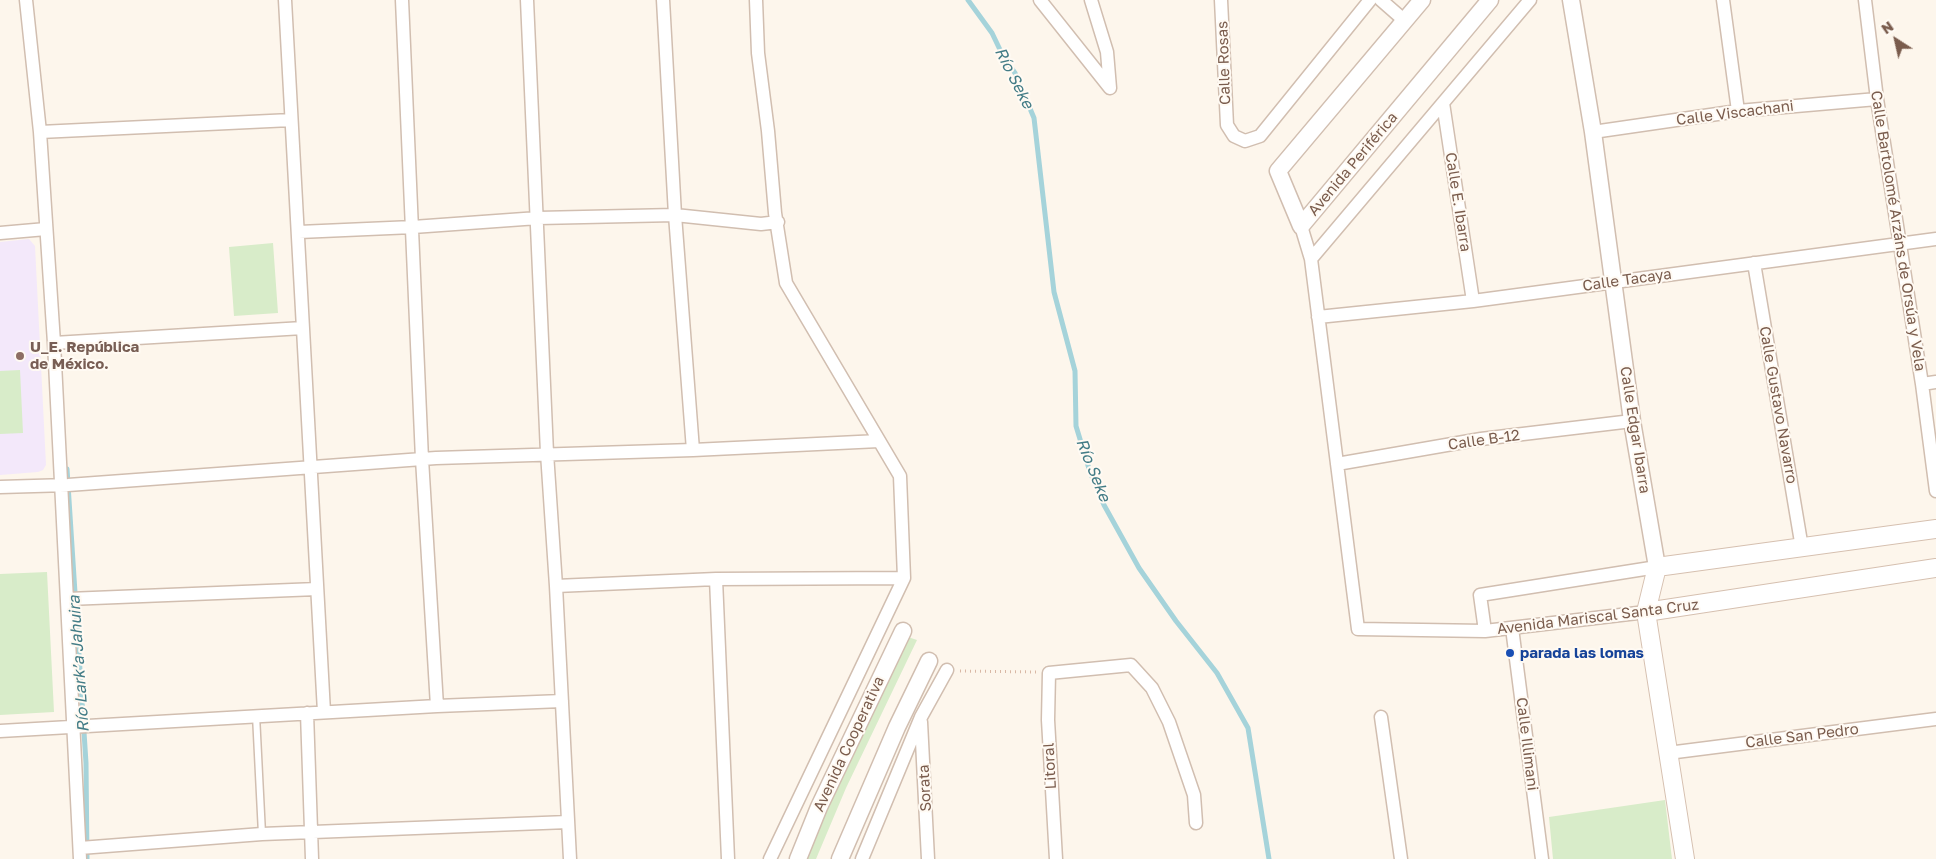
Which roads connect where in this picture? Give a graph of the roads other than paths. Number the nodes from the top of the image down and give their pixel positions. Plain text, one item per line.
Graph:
1 (26, 0) edge
2 (285, 0) edge
3 (402, 0) edge
4 (527, 0) edge
5 (663, 0) edge
6 (756, 0) edge
7 (1040, 0) edge
8 (1091, 0) edge
9 (1222, 0) edge
10 (1370, 0) edge
11 (1381, 0) edge
12 (1422, 0) edge
13 (1490, 0) edge
14 (1530, 0) edge
15 (1571, 0) edge
16 (1722, 0) edge
17 (1865, 0) edge
18 (1405, 21) junction
19 (1877, 99) junction
20 (1443, 103) junction
21 (1738, 112) junction
22 (291, 120) junction
23 (40, 132) junction
24 (1593, 132) junction
25 (675, 215) junction
26 (538, 218) junction
27 (778, 222) junction
28 (1302, 226) junction
29 (413, 227) junction
30 (46, 229) junction
31 (299, 232) junction
32 (0, 233) edge
33 (1936, 239) edge
34 (1899, 244) junction
35 (1311, 259) junction
36 (1754, 263) junction
37 (1614, 282) junction
38 (1473, 301) junction
39 (1318, 316) junction
40 (303, 328) junction
41 (54, 343) junction
42 (1936, 382) edge
43 (1922, 384) junction
44 (1632, 421) junction
45 (879, 441) junction
46 (693, 450) junction
47 (547, 453) junction
48 (422, 459) junction
49 (1337, 464) junction
50 (310, 468) junction
51 (62, 485) junction
52 (0, 487) edge
53 (1936, 491) edge
54 (1936, 529) edge
55 (1802, 548) junction
56 (1657, 567) junction
57 (1936, 568) edge
58 (904, 578) junction
59 (716, 579) junction
60 (556, 586) junction
61 (317, 589) junction
62 (68, 599) junction
63 (1646, 612) junction
64 (1512, 628) junction
65 (902, 631) dead end
66 (1485, 631) junction
67 (929, 661) dead end
68 (947, 670) road end
69 (562, 701) junction
70 (437, 706) junction
71 (324, 712) junction
72 (307, 713) junction
73 (256, 715) junction
74 (921, 717) junction
75 (1381, 717) dead end
76 (1936, 719) edge
77 (75, 726) junction
78 (0, 731) edge
79 (1668, 753) junction
80 (568, 822) junction
81 (1196, 823) dead end
82 (310, 832) junction
83 (262, 834) junction
84 (80, 854) edge
85 (312, 859) edge
86 (570, 859) edge
87 (728, 859) edge
88 (770, 859) edge
89 (798, 859) edge
90 (840, 859) edge
91 (862, 859) edge
92 (928, 859) edge
93 (1056, 859) edge
94 (1401, 859) edge
95 (1542, 859) edge
96 (1685, 859) edge

1 - 23 street
2 - 22 street
3 - 29 street
4 - 26 street
5 - 25 street
6 - 27 street
7 - 8 street
9 - 10 street, Calle Rosas
11 - 18 street
12 - 18 street, Avenida Periférica
13 - 28 street, Avenida Periférica
14 - 20 street
15 - 24 street, Calle Edgar Ibarra
16 - 21 street
17 - 19 street, Calle Bartolomé Arzáns de Orsúa y Vela
18 - 28 street, Avenida Periférica
19 - 21 street, Calle Viscachani
19 - 34 street, Calle Bartolomé Arzáns de Orsúa y Vela
20 - 35 street
20 - 38 street, Calle E. Ibarra
21 - 24 street, Calle Viscachani
22 - 23 street
22 - 31 street
23 - 30 street
24 - 37 street, Calle Edgar Ibarra
25 - 26 street
25 - 27 street
25 - 46 street
26 - 29 street
26 - 47 street
27 - 45 street
28 - 35 street
29 - 31 street
29 - 48 street
30 - 32 street
30 - 41 street
31 - 40 street
33 - 34 street, Calle Tacaya
34 - 36 street, Calle Tacaya
34 - 43 street, Calle Bartolomé Arzáns de Orsúa y Vela
35 - 39 street
36 - 37 street, Calle Tacaya
36 - 55 street, Calle Gustavo Navarro
37 - 38 street, Calle Tacaya
37 - 44 street, Calle Edgar Ibarra
38 - 39 street, Calle Tacaya
39 - 49 street
40 - 41 street
40 - 50 street
41 - 51 street
42 - 43 street
43 - 53 street, Calle Bartolomé Arzáns de Orsúa y Vela
44 - 49 street, Calle B-12
44 - 56 street, Calle Edgar Ibarra
45 - 46 street
45 - 58 street
46 - 47 street
47 - 48 street
47 - 60 street
48 - 50 street
48 - 70 street
49 - 66 street
50 - 51 street
50 - 61 street
51 - 52 street
51 - 62 street
54 - 55 main road, Avenida Mariscal Santa Cruz
55 - 56 main road, Avenida Mariscal Santa Cruz
56 - 63 main road, Calle Edgar Ibarra
56 - 66 street, Avenida Mariscal Santa Cruz
57 - 63 main road, Avenida Mariscal Santa Cruz
58 - 59 street
58 - 88 street
59 - 60 street
59 - 87 street
60 - 69 street
61 - 62 street
61 - 71 street
62 - 77 street
63 - 64 street, Avenida Mariscal Santa Cruz
63 - 79 main road, Calle Edgar Ibarra
64 - 66 street, Avenida Mariscal Santa Cruz
64 - 95 street, Calle Illimani
65 - 89 street, Avenida Cooperativa
67 - 90 street
68 - 74 street
69 - 70 street
69 - 80 street
70 - 71 street
71 - 72 street
72 - 73 street
72 - 82 street
73 - 77 street
73 - 83 lane
74 - 91 street
74 - 92 street, Sorata
75 - 94 street
76 - 79 street, Calle San Pedro
77 - 78 street
77 - 84 street
79 - 96 main road, Calle Edgar Ibarra
80 - 82 street
80 - 86 street
81 - 93 street, Litoral
82 - 83 street
82 - 85 street
83 - 84 street

